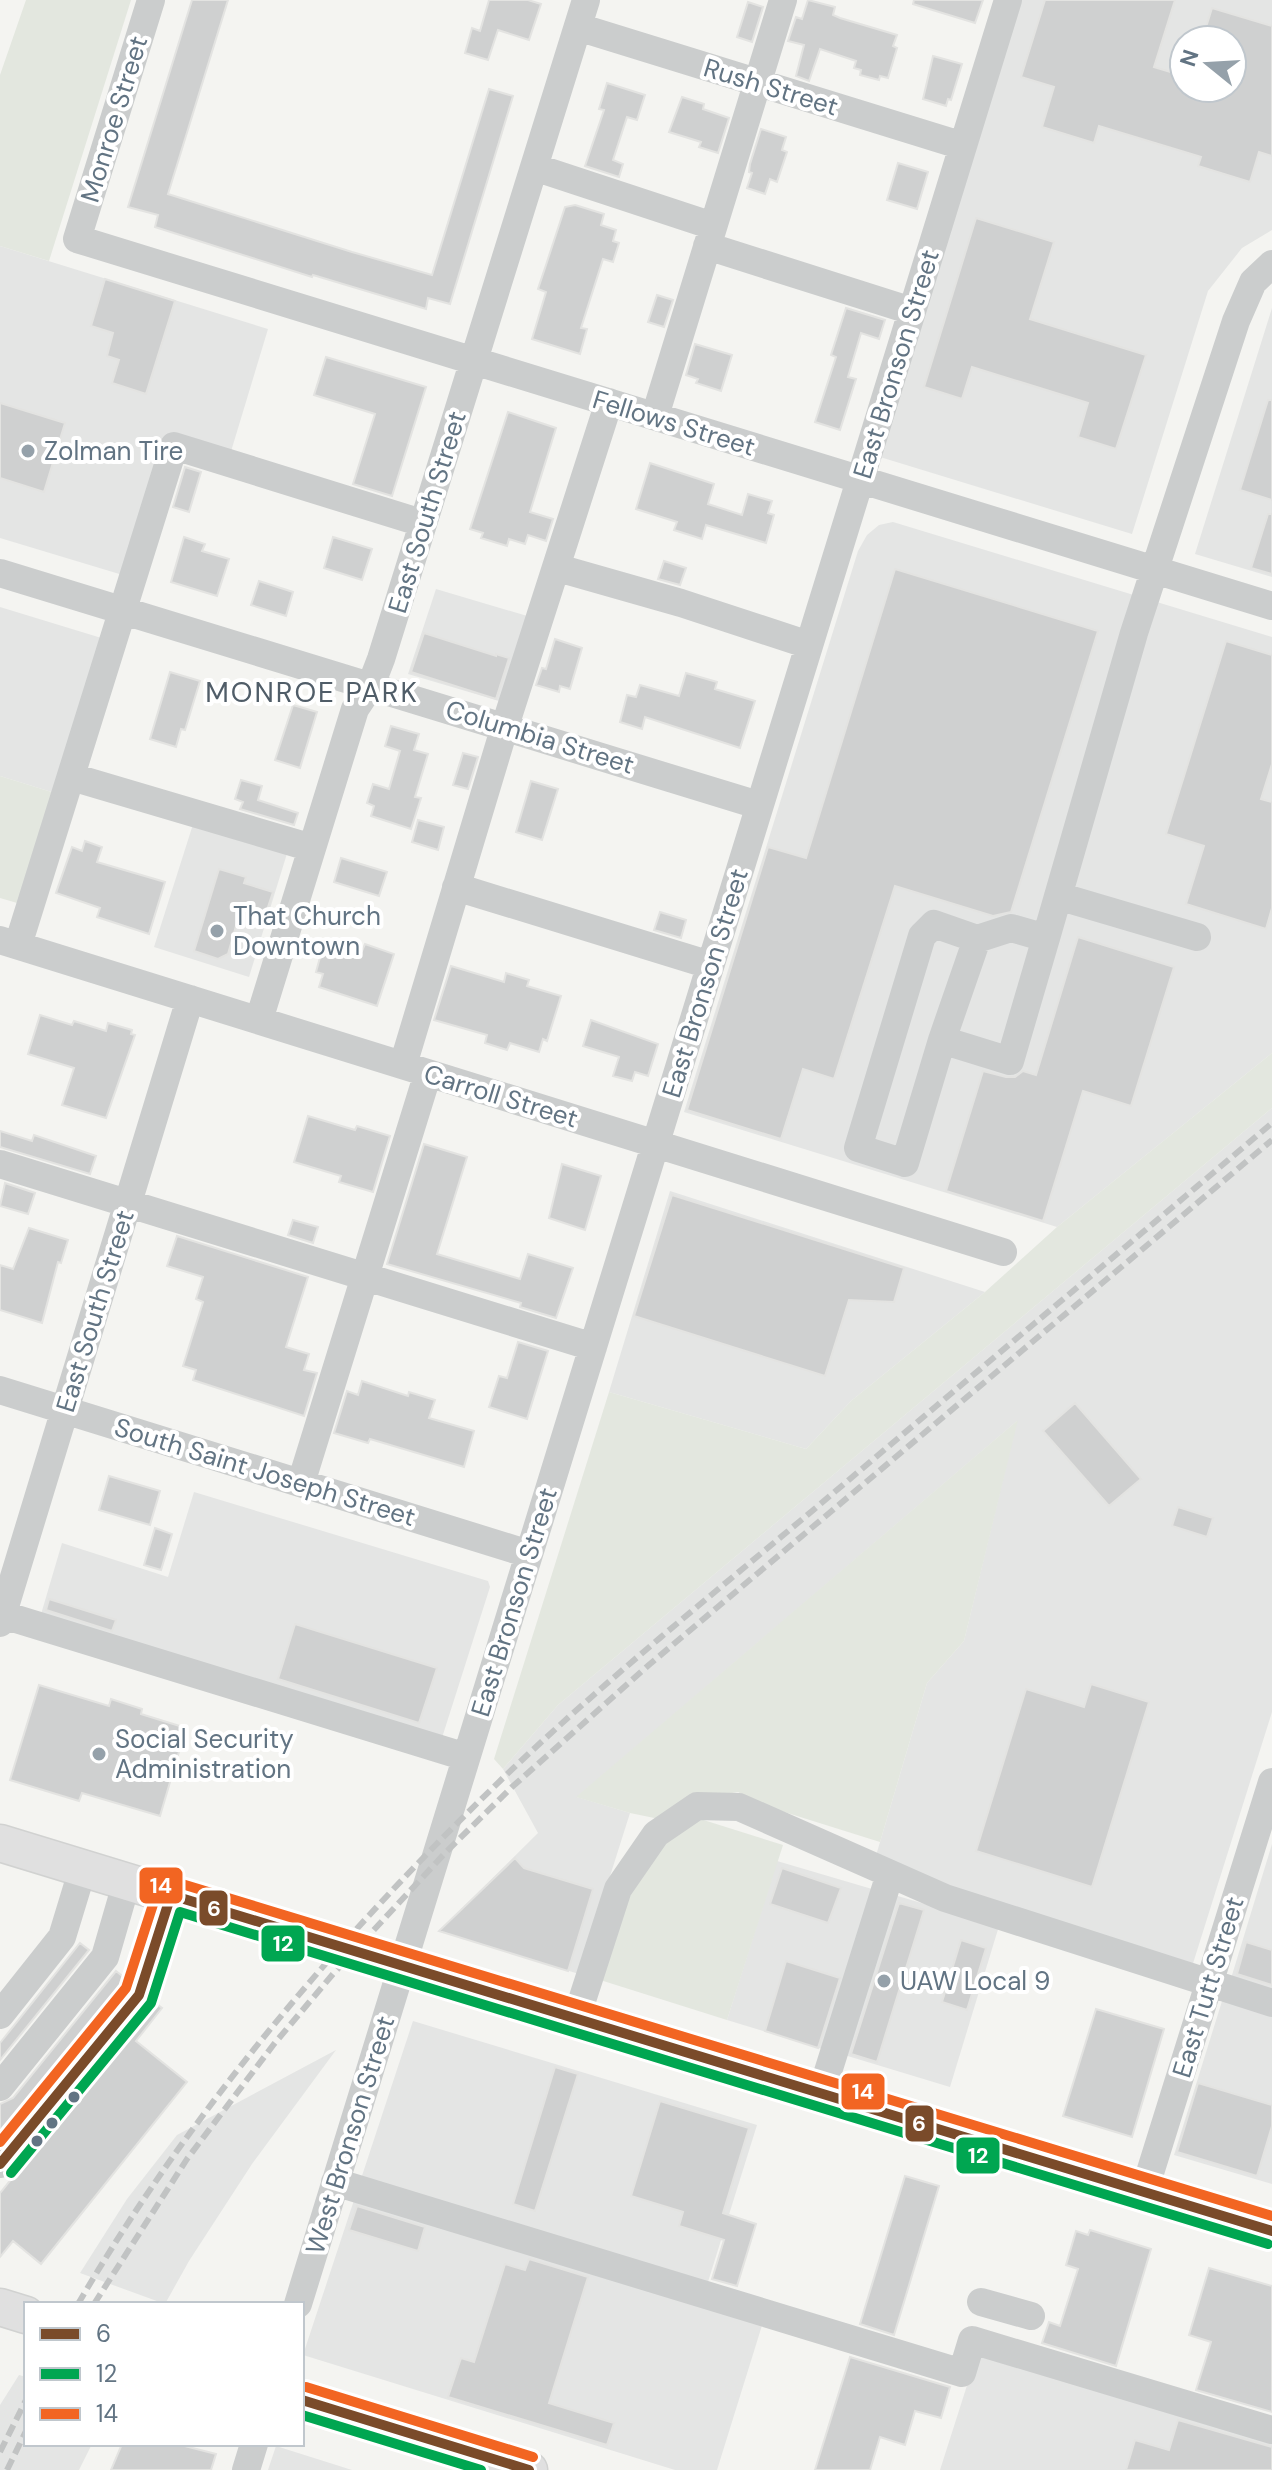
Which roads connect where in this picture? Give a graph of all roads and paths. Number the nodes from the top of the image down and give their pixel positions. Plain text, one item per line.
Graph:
1 (151, 0) edge
2 (783, 0) edge
3 (1008, 0) edge
4 (582, 13) edge
5 (757, 82) junction
6 (963, 146) junction
7 (534, 167) junction
8 (710, 236) junction
9 (77, 239) joint
10 (1272, 264) edge
11 (912, 311) junction
12 (474, 361) junction
13 (609, 402) junction
14 (655, 416) junction
15 (860, 481) junction
16 (422, 523) junction
17 (558, 568) junction
18 (1154, 570) junction
19 (0, 573) edge
20 (1272, 606) edge
21 (123, 611) junction
22 (809, 645) junction
23 (371, 685) junction
24 (505, 726) junction
25 (72, 777) junction
26 (758, 805) junction
27 (312, 848) junction
28 (456, 887) junction
29 (1058, 896) junction
30 (1197, 937) dead end
31 (1046, 938) junction
32 (977, 939) junction
33 (9, 942) edge
34 (710, 965) junction
35 (190, 999) junction
36 (259, 1020) junction
37 (942, 1040) junction
38 (416, 1069) junction
39 (655, 1144) junction
40 (0, 1164) edge
41 (128, 1203) junction
42 (1003, 1252) dead end
43 (365, 1278) junction
44 (593, 1347) junction
45 (0, 1390) edge
46 (65, 1409) junction
47 (301, 1483) junction
48 (529, 1554) junction
49 (1, 1617) edge
50 (466, 1757) junction
51 (1272, 1782) edge
52 (0, 1843) edge
53 (83, 1868) junction
54 (890, 1874) junction
55 (127, 1881) junction
56 (171, 1895) junction
57 (402, 1966) junction
58 (1210, 1984) junction
59 (1272, 2003) edge
60 (0, 2015) edge
61 (576, 2019) junction
62 (0, 2087) edge
63 (821, 2094) junction
64 (0, 2164) edge
65 (335, 2182) junction
66 (1144, 2192) junction
67 (1272, 2231) edge
68 (299, 2302) edge
69 (981, 2302) dead end
70 (0, 2307) edge
71 (24, 2314) edge
72 (1031, 2316) dead end
73 (304, 2401) edge
74 (1272, 2430) edge
75 (253, 2446) edge
76 (246, 2470) edge
77 (529, 2470) edge

1 - 9 street, Monroe Street
2 - 5 street
3 - 6 street, East Bronson Street
4 - 5 street, Rush Street
4 - 7 street, East South Street
5 - 6 street, Rush Street
5 - 8 street
6 - 11 street, East Bronson Street
7 - 8 street
7 - 12 street, East South Street
8 - 11 street
8 - 14 street
9 - 12 street, Fellows Street
10 - 18 street
11 - 15 street, East Bronson Street
12 - 13 street, Fellows Street
12 - 16 street, East South Street
13 - 14 street, Fellows Street
13 - 17 street
14 - 15 street, Fellows Street
15 - 18 street, Fellows Street
15 - 22 street, East Bronson Street
16 - 21 street
16 - 23 street, East South Street
17 - 22 street
17 - 24 street
18 - 20 street, Fellows Street
18 - 29 street
19 - 21 street, Columbia Street
21 - 23 street, Columbia Street
21 - 25 street
22 - 26 street, East Bronson Street
23 - 24 street, Columbia Street
23 - 27 street, East South Street
24 - 26 street, Columbia Street
24 - 28 street
25 - 27 street
25 - 33 street
26 - 34 street, East Bronson Street
27 - 36 street, East South Street
28 - 34 street
28 - 38 street
29 - 30 street
29 - 31 street
31 - 32 street
31 - 37 street
32 - 37 street
32 - 37 street
33 - 35 street, Carroll Street
34 - 39 street, East Bronson Street
35 - 36 street, Carroll Street
35 - 41 street, East South Street
36 - 38 street, Carroll Street
38 - 39 street, Carroll Street
38 - 43 street
39 - 42 street, Carroll Street
39 - 44 street, East Bronson Street
40 - 41 street
41 - 43 street
41 - 46 street, East South Street
43 - 44 street
43 - 47 street
44 - 48 street, East Bronson Street
45 - 46 street, South Saint Joseph Street
46 - 47 street, South Saint Joseph Street
46 - 49 street, East South Street
47 - 48 street, South Saint Joseph Street
48 - 50 street, East Bronson Street
49 - 50 street
50 - 57 street, East Bronson Street
51 - 58 street, East Tutt Street
52 - 53 main road
53 - 55 main road
53 - 60 street
54 - 58 street
54 - 61 street
54 - 63 street
55 - 56 main road
55 - 62 street
56 - 57 main road
56 - 64 street
57 - 61 main road
57 - 65 street, West Bronson Street
58 - 59 street
58 - 66 street, East Tutt Street
61 - 63 main road
63 - 66 main road
65 - 68 street, West Bronson Street
65 - 74 street
66 - 67 main road
69 - 72 street
70 - 71 main road
73 - 77 main road
75 - 76 street

